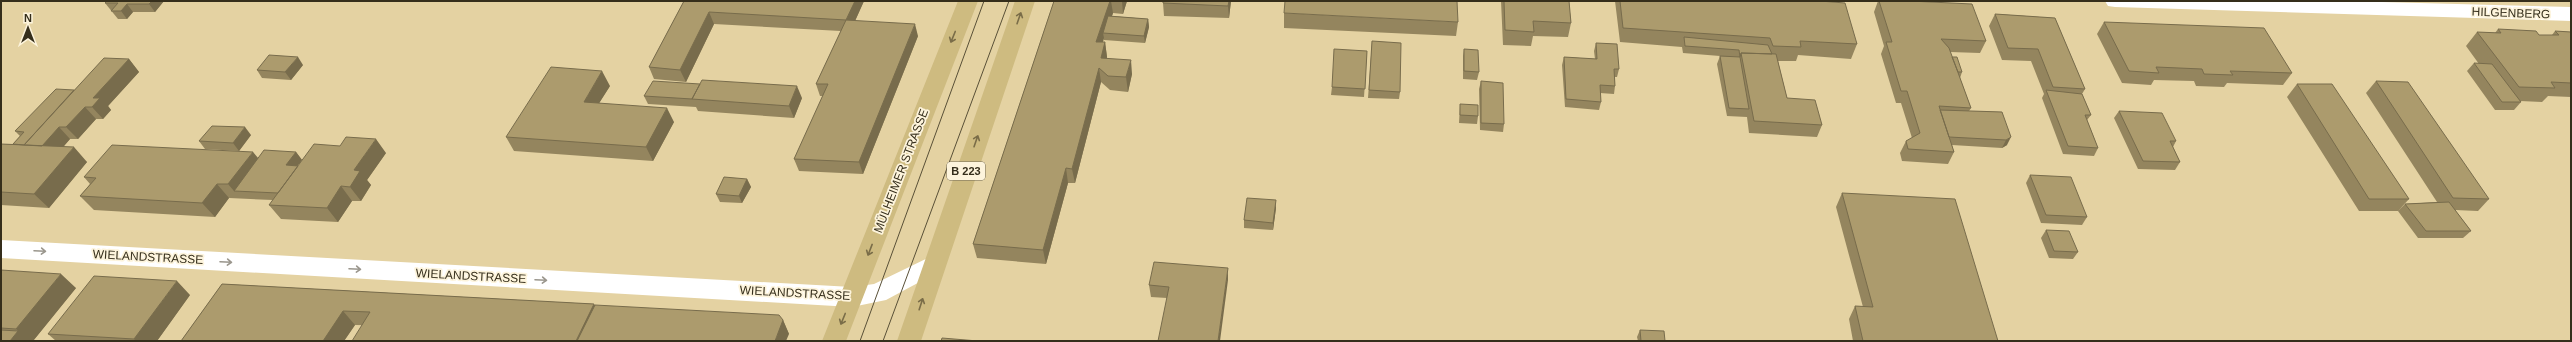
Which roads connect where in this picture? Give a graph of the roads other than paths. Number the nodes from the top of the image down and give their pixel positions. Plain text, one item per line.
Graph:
1 (968, 1) edge
2 (1025, 1) edge
3 (2114, 1) edge
4 (2181, 2) edge
5 (2571, 14) edge
6 (1, 249) edge
7 (934, 264) junction
8 (852, 297) junction
9 (834, 341) edge
10 (909, 341) edge

1 -> 8 main road, MÜLHEIMER STRASSE
7 -> 2 main road, B 223
3 - 4 street, HILGENBERG
4 - 5 street, HILGENBERG
6 -> 8 street, WIELANDSTRASSE
7 - 8 street, WIELANDSTRASSE
10 -> 7 main road, B 223
8 -> 9 main road, MÜLHEIMER STRASSE

